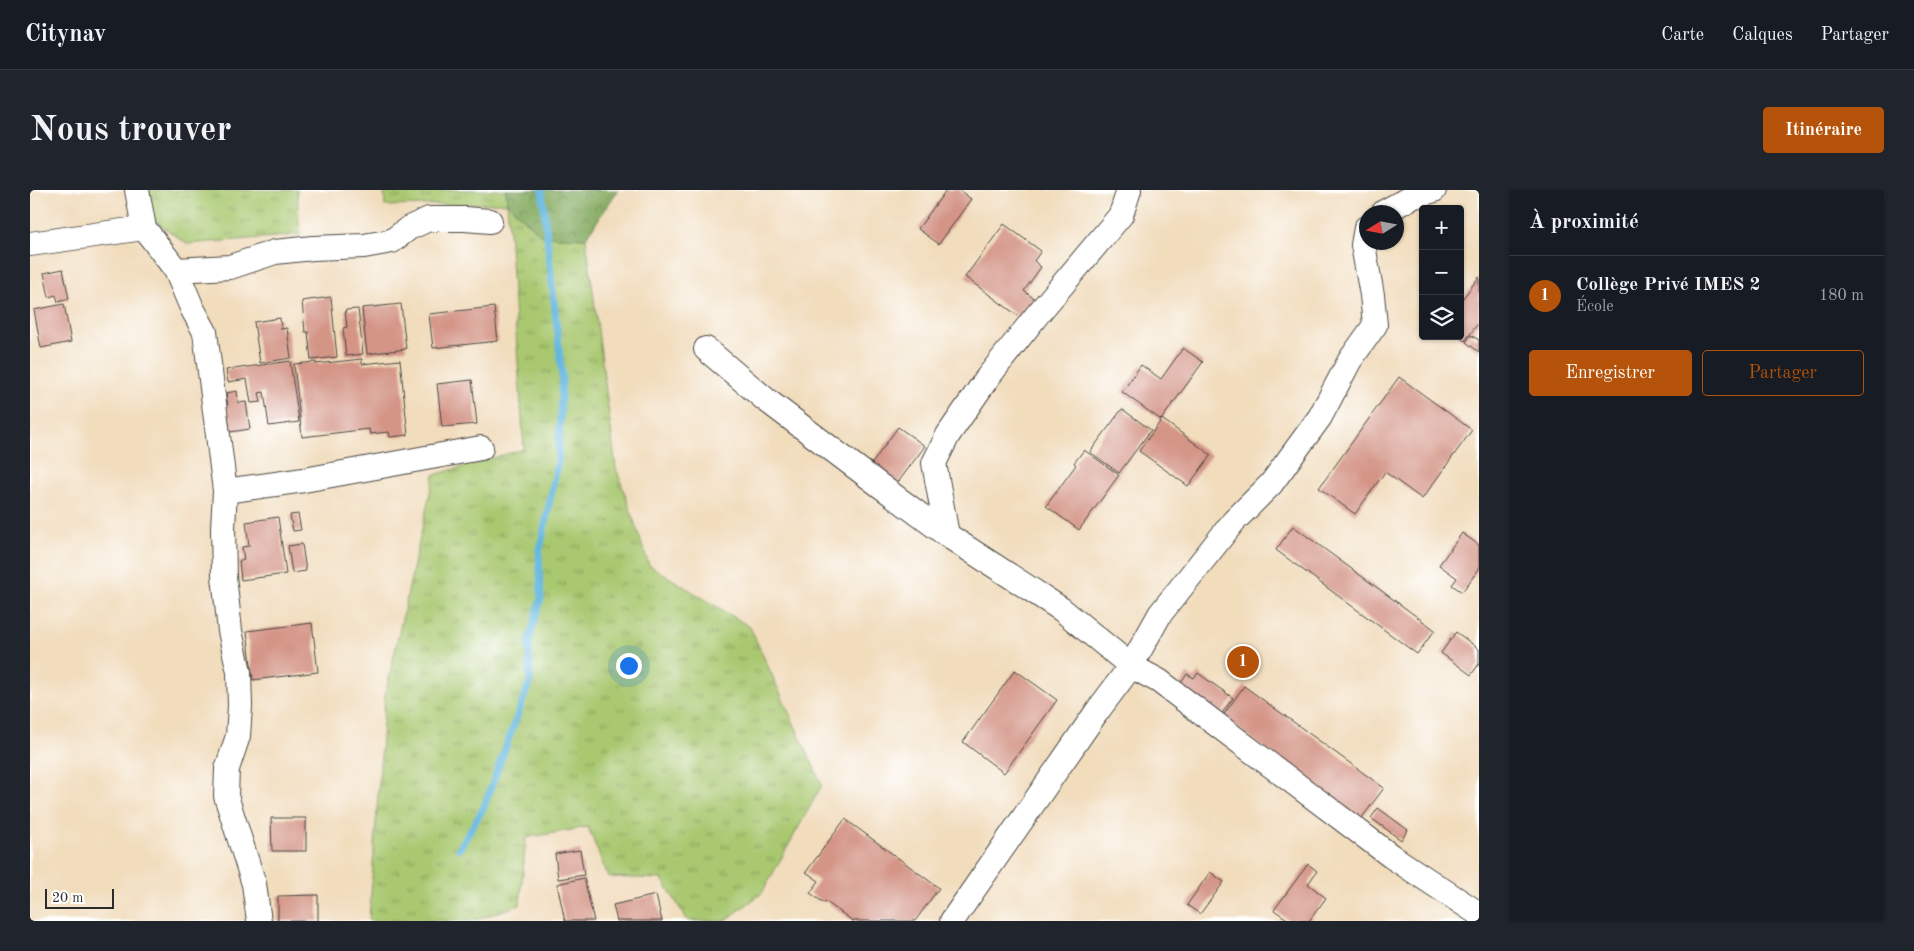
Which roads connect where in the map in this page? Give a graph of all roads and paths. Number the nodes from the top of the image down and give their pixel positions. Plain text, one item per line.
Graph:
1 (137, 190) edge
2 (1129, 190) edge
3 (1434, 190) edge
4 (1398, 205) edge
5 (490, 221) dead end
6 (144, 228) junction
7 (30, 244) edge
8 (1364, 250) edge
9 (176, 270) junction
10 (706, 349) dead end
11 (481, 448) dead end
12 (225, 491) junction
13 (947, 535) junction
14 (1131, 666) junction
15 (1479, 914) edge
16 (259, 921) edge
17 (952, 921) edge

1 - 6 street
2 - 13 street
3 - 4 street
5 - 9 street
6 - 7 street
6 - 9 street
8 - 14 street
9 - 12 street
10 - 13 street
11 - 12 street
12 - 16 street
13 - 14 street
14 - 15 street
14 - 17 street

